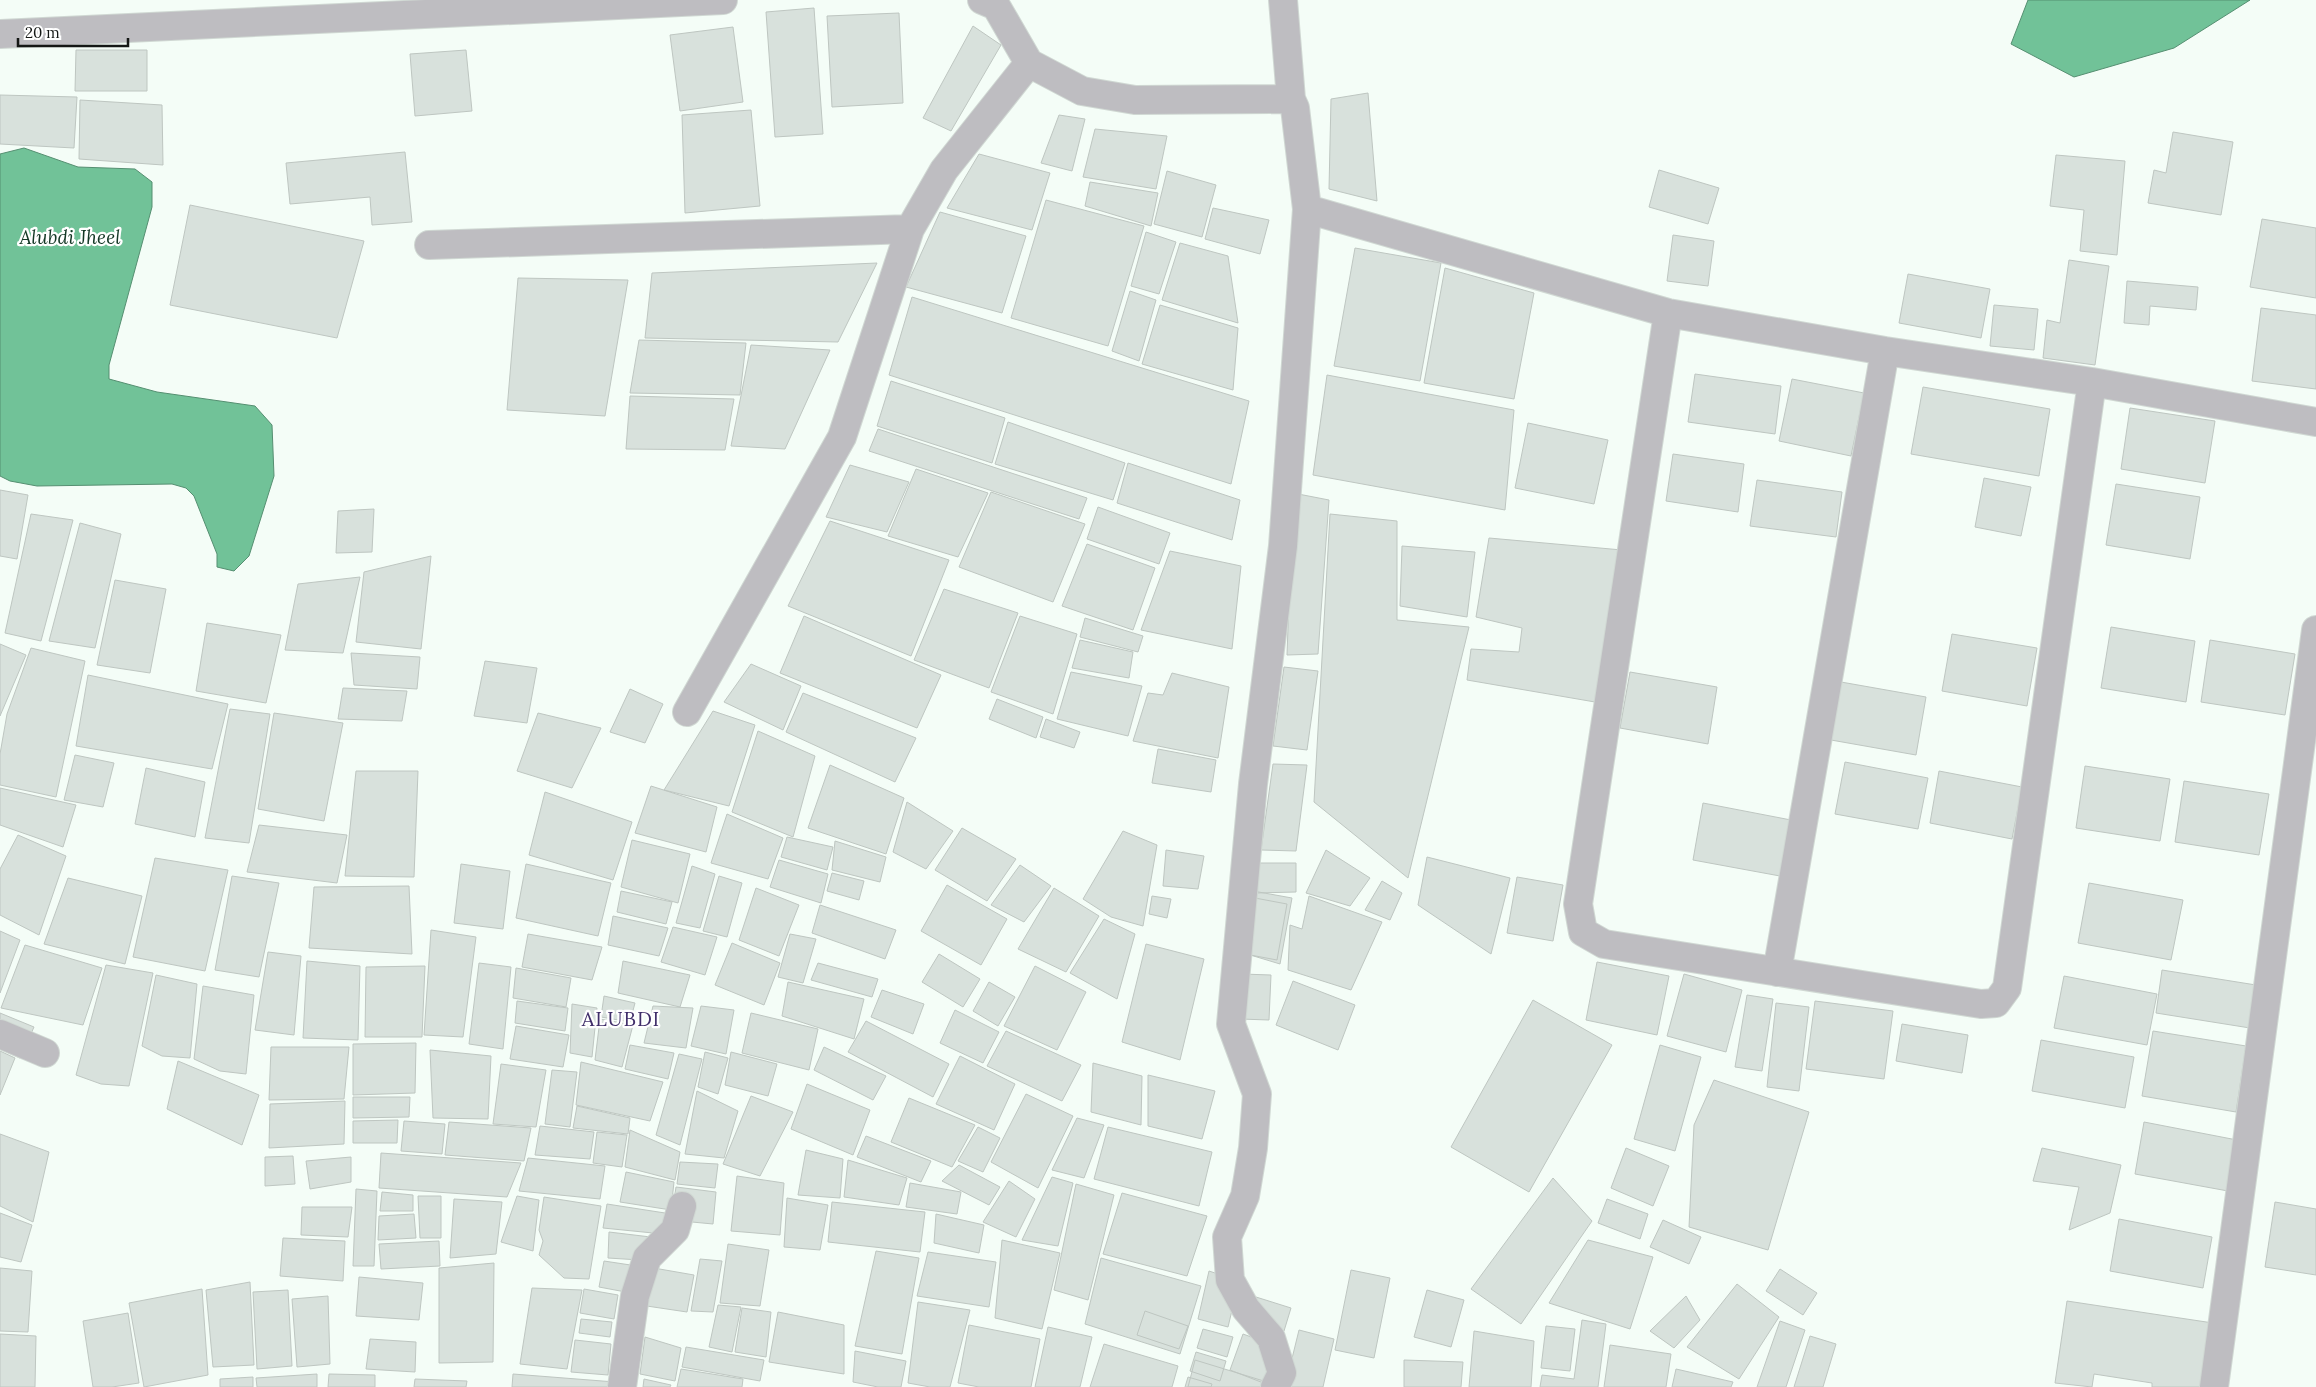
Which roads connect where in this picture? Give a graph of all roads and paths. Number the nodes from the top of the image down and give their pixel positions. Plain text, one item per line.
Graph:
1 (723, 0) edge
2 (982, 0) edge
3 (1283, 0) edge
4 (0, 34) edge
5 (1030, 63) junction
6 (1291, 99) junction
7 (1307, 209) junction
8 (910, 229) junction
9 (429, 245) dead end
10 (1668, 313) junction
11 (1885, 351) junction
12 (2092, 382) junction
13 (2316, 422) edge
14 (2316, 630) edge
15 (687, 712) dead end
16 (1777, 972) junction
17 (0, 1034) edge
18 (45, 1053) dead end
19 (682, 1206) dead end
20 (622, 1387) edge
21 (1275, 1387) edge
22 (2214, 1387) edge

1 - 4 street
2 - 5 street
3 - 6 street
5 - 6 street
5 - 8 street
6 - 7 street
7 - 10 street
7 - 21 street
8 - 9 street
8 - 15 street
10 - 11 street
10 - 16 street
11 - 12 street
11 - 16 street
12 - 13 street
12 - 16 street
14 - 22 street
17 - 18 street
19 - 20 street

